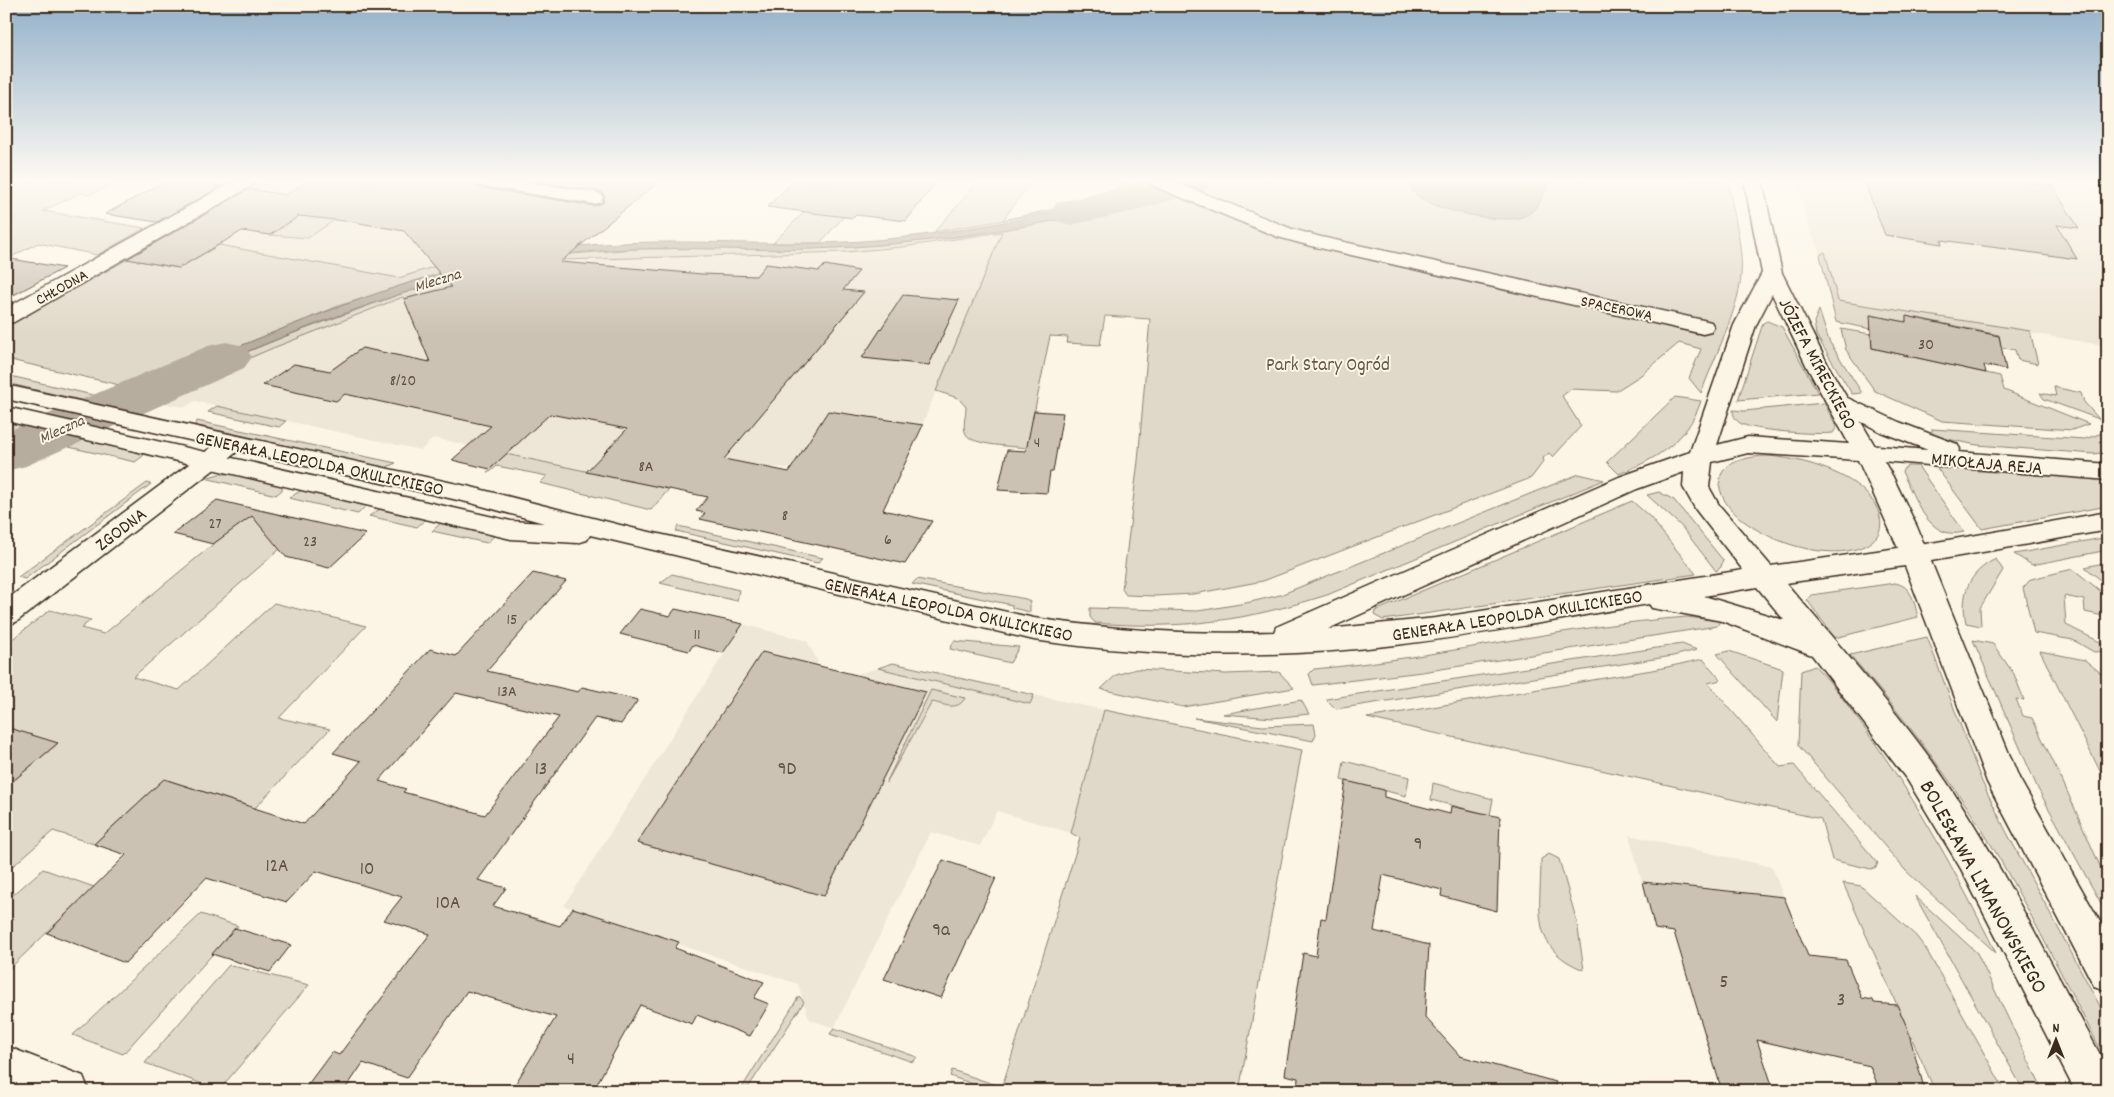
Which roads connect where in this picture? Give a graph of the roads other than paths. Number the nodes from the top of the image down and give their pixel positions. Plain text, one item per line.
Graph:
1 (156, 232) edge
2 (1283, 232) edge
3 (1764, 232) edge
4 (1772, 273) junction
5 (6, 317) edge
6 (1703, 326) dead end
7 (6, 392) edge
8 (1837, 400) junction
9 (6, 414) edge
10 (233, 442) junction
11 (1866, 453) junction
12 (1701, 457) junction
13 (209, 461) junction
14 (2051, 468) junction
15 (2108, 472) edge
16 (2108, 521) edge
17 (632, 537) junction
18 (1914, 555) junction
19 (1762, 576) junction
20 (1590, 603) junction
21 (6, 615) edge
22 (1270, 642) junction
23 (1822, 648) junction
24 (2108, 973) edge
25 (6, 1066) edge
26 (50, 1088) edge
27 (2097, 1091) edge

1 - 5 main road, CHŁODNA
2 - 6 main road, SPACEROWA
3 - 4 main road, JÓZEFA MIRECKIEGO
4 - 8 main road, JÓZEFA MIRECKIEGO
4 - 12 main road, JÓZEFA MIRECKIEGO
7 - 10 main road, GENERAŁA LEOPOLDA OKULICKIEGO
8 - 11 main road, JÓZEFA MIRECKIEGO
8 - 14 main road
9 - 13 main road, GENERAŁA LEOPOLDA OKULICKIEGO
10 - 13 main road, ZGODNA
10 - 17 main road, GENERAŁA LEOPOLDA OKULICKIEGO
11 - 12 main road, MIKOŁAJA REJA
11 - 14 main road, MIKOŁAJA REJA
11 - 18 main road, JÓZEFA MIRECKIEGO
12 - 19 main road, JÓZEFA MIRECKIEGO
12 - 22 main road, GENERAŁA LEOPOLDA OKULICKIEGO
13 - 17 main road, GENERAŁA LEOPOLDA OKULICKIEGO
13 - 21 main road, ZGODNA
14 - 15 main road, MIKOŁAJA REJA
16 - 18 main road
17 - 22 main road, GENERAŁA LEOPOLDA OKULICKIEGO
18 - 19 main road, GENERAŁA LEOPOLDA OKULICKIEGO
18 - 24 main road
19 - 20 main road, GENERAŁA LEOPOLDA OKULICKIEGO
19 - 23 main road, BOLESŁAWA LIMANOWSKIEGO
20 - 22 main road, GENERAŁA LEOPOLDA OKULICKIEGO
20 - 23 main road
23 - 27 main road, BOLESŁAWA LIMANOWSKIEGO
25 - 26 main road

